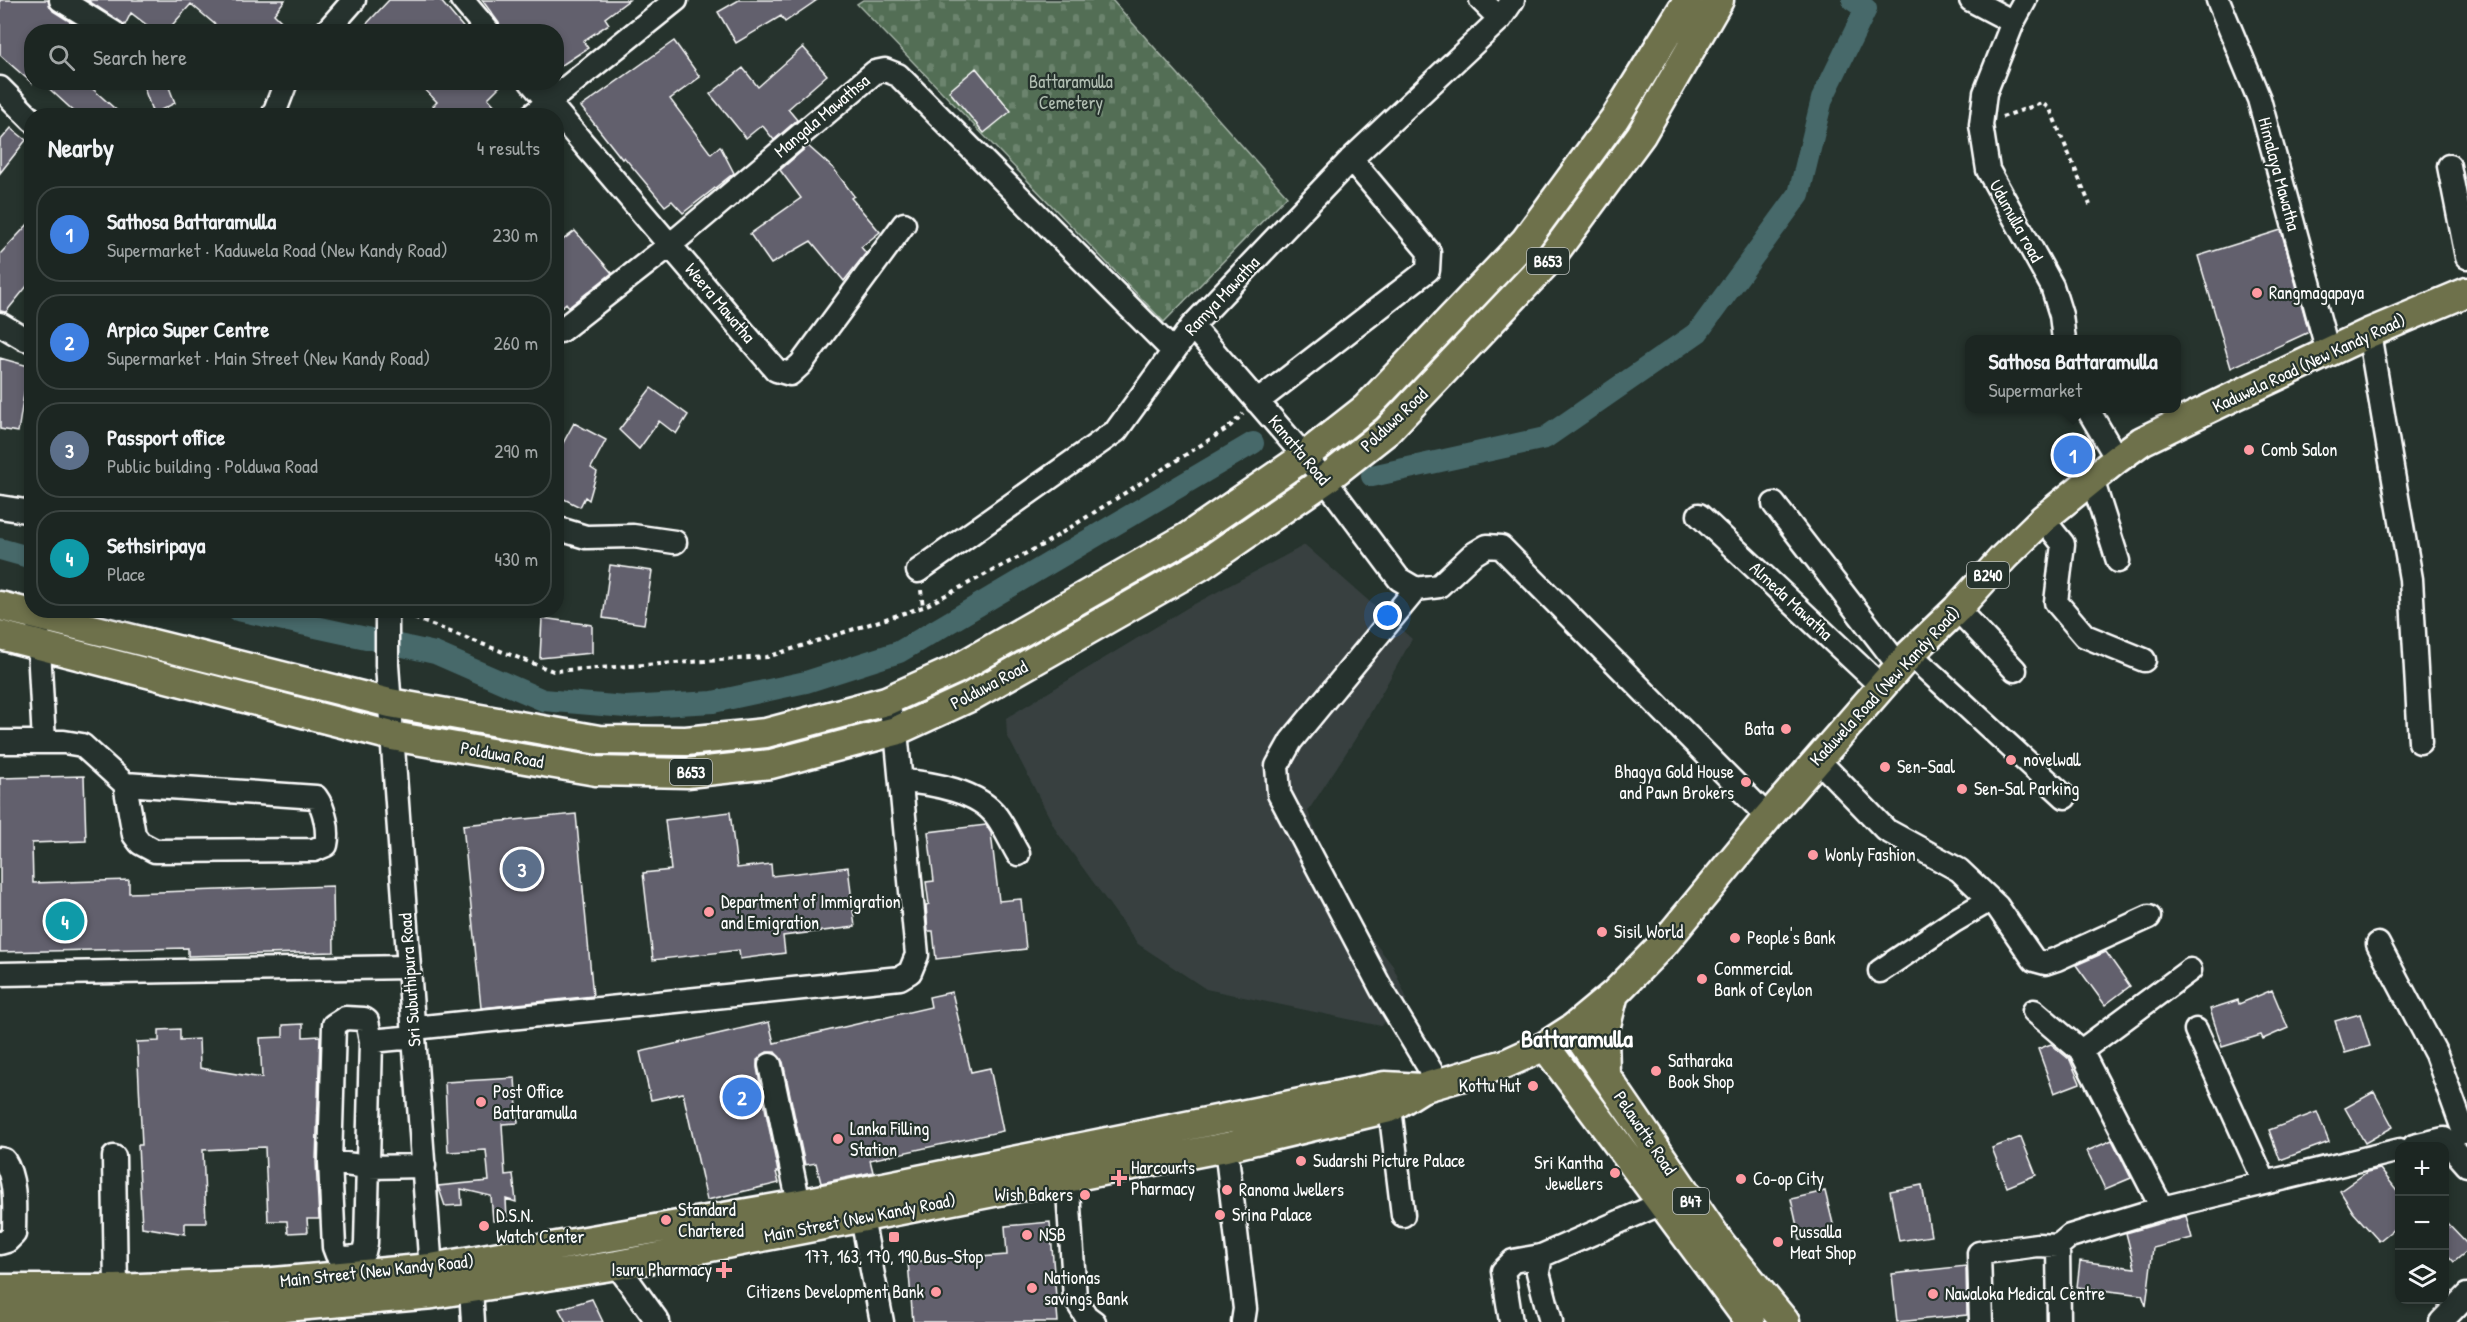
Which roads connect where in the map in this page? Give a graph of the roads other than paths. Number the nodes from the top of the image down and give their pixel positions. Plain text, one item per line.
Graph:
1 (61, 0) edge
2 (354, 0) edge
3 (462, 0) edge
4 (676, 0) edge
5 (1481, 0) edge
6 (1688, 0) edge
7 (1719, 0) edge
8 (1971, 0) edge
9 (2025, 0) edge
10 (2218, 0) edge
11 (1506, 9) edge
12 (2013, 22) junction
13 (100, 24) edge
14 (333, 24) edge
15 (482, 24) edge
16 (0, 88) edge
17 (283, 90) edge
18 (534, 90) edge
19 (564, 90) edge
20 (564, 90) edge
21 (276, 108) edge
22 (540, 108) edge
23 (541, 108) edge
24 (24, 112) edge
25 (564, 134) edge
26 (1351, 159) junction
27 (2449, 165) dead end
28 (904, 224) dead end
29 (670, 245) junction
30 (2467, 257) edge
31 (2467, 292) edge
32 (0, 324) edge
33 (1192, 326) junction
34 (564, 328) edge
35 (2370, 333) junction
36 (24, 334) edge
37 (2064, 335) edge
38 (24, 337) edge
39 (0, 342) edge
40 (1173, 351) junction
41 (2328, 352) junction
42 (1257, 402) junction
43 (2090, 413) edge
44 (1305, 456) junction
45 (2117, 459) junction
46 (2092, 479) junction
47 (1325, 480) junction
48 (1774, 504) dead end
49 (0, 507) edge
50 (24, 511) edge
51 (1699, 515) dead end
52 (2043, 519) junction
53 (564, 530) edge
54 (675, 542) dead end
55 (2118, 561) dead end
56 (918, 571) dead end
57 (1408, 584) junction
58 (0, 606) edge
59 (1957, 609) junction
60 (24, 612) edge
61 (37, 618) edge
62 (45, 618) edge
63 (393, 618) edge
64 (0, 635) edge
65 (39, 645) junction
66 (2144, 660) dead end
67 (1897, 669) junction
68 (2015, 670) dead end
69 (886, 701) junction
70 (390, 703) junction
71 (896, 730) junction
72 (392, 736) junction
73 (0, 742) edge
74 (44, 742) junction
75 (2420, 742) dead end
76 (1817, 759) junction
77 (903, 781) junction
78 (125, 784) junction
79 (2065, 797) dead end
80 (1768, 817) junction
81 (1018, 854) dead end
82 (1990, 900) junction
83 (2149, 917) dead end
84 (2378, 944) dead end
85 (409, 966) junction
86 (2190, 970) dead end
87 (1880, 971) dead end
88 (0, 974) edge
89 (1614, 994) junction
90 (2034, 1011) dead end
91 (1573, 1028) junction
92 (2196, 1030) dead end
93 (414, 1033) junction
94 (371, 1041) junction
95 (1545, 1046) junction
96 (2081, 1051) junction
97 (1505, 1064) junction
98 (770, 1065) dead end
99 (1605, 1074) junction
100 (1430, 1086) junction
101 (1580, 1092) junction
102 (1390, 1108) junction
103 (2458, 1134) edge
104 (2429, 1142) edge
105 (1226, 1147) junction
106 (2395, 1151) edge
107 (114, 1157) dead end
108 (0, 1159) edge
109 (330, 1162) junction
110 (1064, 1164) junction
111 (2467, 1165) edge
112 (424, 1166) junction
113 (368, 1167) junction
114 (2265, 1183) junction
115 (1674, 1198) junction
116 (799, 1204) junction
117 (2162, 1208) junction
118 (1403, 1215) dead end
119 (862, 1218) junction
120 (0, 1243) edge
121 (2058, 1246) junction
122 (1541, 1256) junction
123 (617, 1265) junction
124 (432, 1281) junction
125 (471, 1288) junction
126 (0, 1289) edge
127 (116, 1289) junction
128 (2467, 1295) edge
129 (251, 1316) edge
130 (15, 1318) edge
131 (1087, 1320) edge
132 (473, 1322) edge
133 (658, 1322) edge
134 (882, 1322) edge
135 (1243, 1322) edge
136 (1511, 1322) edge
137 (1551, 1322) edge
138 (1750, 1322) edge
139 (1785, 1322) edge
140 (1982, 1322) edge
141 (2059, 1322) edge
142 (2441, 1322) edge

1 - 13 street
2 - 14 street
3 - 15 street
4 - 19 street
5 - 11 street
6 - 44 main road, Polduwa Road / B653
7 - 47 main road, Polduwa Road / B653
8 - 12 street
9 - 12 street, Udumulla road
10 - 41 street, Himalaya Mawatha
11 - 26 street, Ramya Mawatha
12 - 37 street, Udumulla road
16 - 24 street
17 - 21 street
18 - 22 street, Weera Mawatha
20 - 23 street
25 - 29 street, Weera Mawatha
26 - 33 street, Ramya Mawatha
26 - 42 street
27 - 30 street
28 - 29 street, Weera Mawatha
29 - 34 street, Mangala Mawathsa
29 - 40 street, Mangala Mawathsa
31 - 35 main road, Kaduwela Road (New Kandy Road) / B240
32 - 36 street
33 - 40 street, Ramya Mawatha
33 - 42 street, Kanatta Road
35 - 41 main road, Kaduwela Road (New Kandy Road) / B240
35 - 75 street
38 - 39 street
40 - 56 street, Ramya Mawatha
41 - 45 main road, Kaduwela Road (New Kandy Road) / B240
42 - 44 street, Kanatta Road
43 - 45 street
44 - 47 street, Kanatta Road
44 - 69 main road, Polduwa Road / B653
45 - 46 main road, Kaduwela Road (New Kandy Road) / B240
46 - 52 main road, Kaduwela Road (New Kandy Road) / B240
46 - 55 street
47 - 57 street, Kanatta Road
47 - 71 main road, Polduwa Road / B653
48 - 67 street
49 - 50 street
51 - 67 street, Almeda Mawatha
52 - 59 main road, Kaduwela Road (New Kandy Road) / B240
52 - 66 street
53 - 54 street
57 - 80 street
57 - 100 street
58 - 60 main road, Polduwa Road / B653
59 - 67 main road, Kaduwela Road (New Kandy Road) / B240
59 - 68 street
61 - 65 street
62 - 70 main road, Polduwa Road / B653
63 - 70 street, Sri Subuthipura Road
64 - 65 main road, Polduwa Road / B653
65 - 72 main road, Polduwa Road / B653
65 - 74 street
67 - 76 main road, Kaduwela Road (New Kandy Road) / B240
67 - 79 street
69 - 70 main road, Polduwa Road / B653
69 - 71 street
70 - 72 street, Sri Subuthipura Road
71 - 72 main road, Polduwa Road / B653
71 - 77 street
72 - 85 street, Sri Subuthipura Road
73 - 74 street
74 - 78 street
76 - 80 main road, Kaduwela Road (New Kandy Road) / B240
76 - 82 street
77 - 81 street
77 - 93 street
78 - 78 street
80 - 89 main road, Kaduwela Road (New Kandy Road) / B240
82 - 83 street
82 - 87 street
84 - 103 street
85 - 88 street
85 - 93 street, Sri Subuthipura Road
86 - 96 street
89 - 91 main road, Kaduwela Road (New Kandy Road) / B240
89 - 99 main road
90 - 96 street
91 - 95 main road, Kaduwela Road (New Kandy Road) / B240
91 - 99 main road, Pelawatte Road / B47
92 - 114 street
93 - 94 street
93 - 112 street, Sri Subuthipura Road
94 - 109 street
94 - 113 street
95 - 97 main road, Main Street (New Kandy Road) / B240
95 - 101 main road, Pelawatte Road / B47
96 - 117 street
97 - 100 main road, Main Street (New Kandy Road) / B240
97 - 101 main road, B47
98 - 116 street
99 - 115 main road, Pelawatte Road / B47
100 - 102 main road, Main Street (New Kandy Road) / B240
100 - 110 main road, Main Street (New Kandy Road) / B240
101 - 115 main road, Pelawatte Road / B47
102 - 105 main road, Main Street (New Kandy Road) / B240
102 - 118 street
103 - 104 street
103 - 111 street
105 - 110 main road, Main Street (New Kandy Road) / B240
105 - 135 street
106 - 114 street
107 - 127 street
108 - 120 street
109 - 113 street
109 - 113 street
110 - 116 main road, Main Street (New Kandy Road) / B240
110 - 119 main road, Main Street (New Kandy Road) / B240
110 - 131 street
112 - 113 street
112 - 124 street, Sri Subuthipura Road
114 - 117 street
115 - 122 street
115 - 138 main road, Pelawatte Road / B47
115 - 139 main road, Pelawatte Road / B47
116 - 124 main road, Main Street (New Kandy Road) / B240
117 - 121 street
119 - 123 main road, Main Street (New Kandy Road) / B240
119 - 134 street
121 - 140 street
121 - 141 street
122 - 136 street
122 - 137 street
123 - 125 main road, Main Street (New Kandy Road) / B240
123 - 133 street
124 - 125 main road, Main Street (New Kandy Road) / B240
124 - 127 main road, Main Street (New Kandy Road) / B240
124 - 129 main road, Main Street (New Kandy Road) / B240
125 - 132 street
126 - 127 main road, Main Street (New Kandy Road) / B240
128 - 142 street
129 - 130 main road, Main Street (New Kandy Road) / B240

